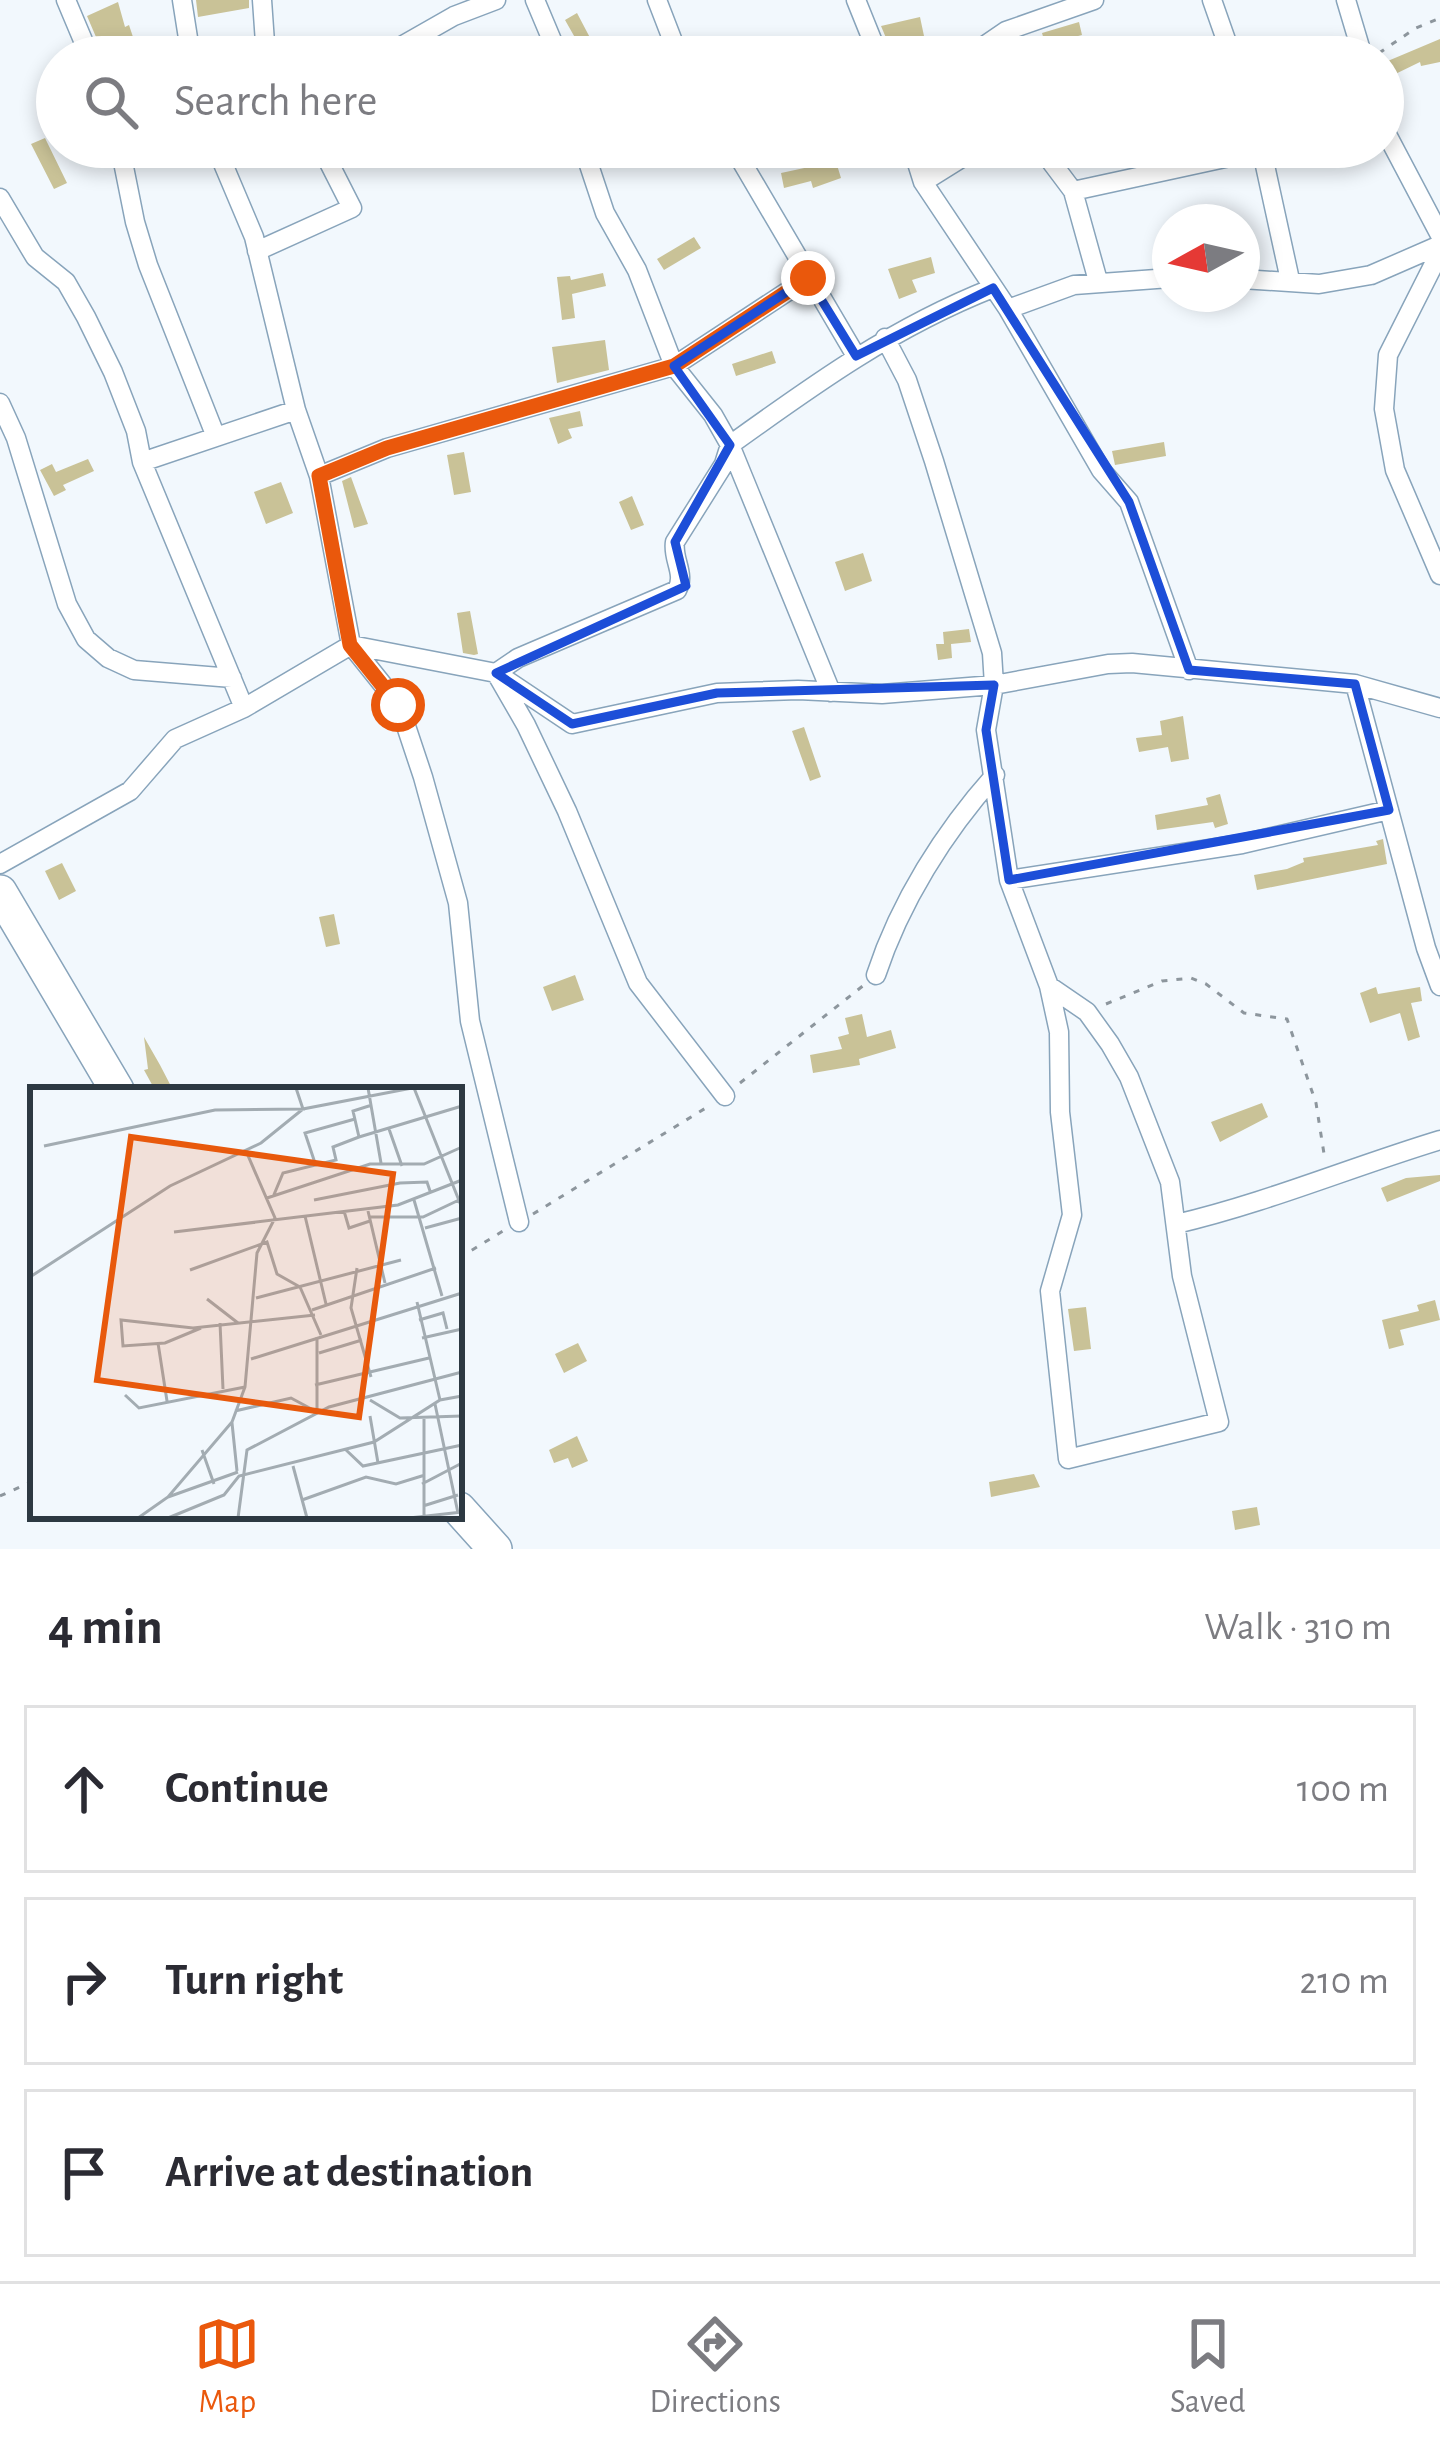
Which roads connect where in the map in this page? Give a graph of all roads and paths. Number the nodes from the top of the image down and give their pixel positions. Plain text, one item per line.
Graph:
1 (66, 0) edge
2 (182, 0) edge
3 (262, 0) edge
4 (496, 0) edge
5 (535, 0) edge
6 (657, 0) edge
7 (856, 0) edge
8 (1094, 0) edge
9 (1212, 0) edge
10 (1346, 0) edge
11 (1440, 18) edge
12 (81, 36) edge
13 (187, 36) edge
14 (265, 36) edge
15 (419, 36) edge
16 (550, 36) edge
17 (671, 36) edge
18 (871, 36) edge
19 (1012, 36) edge
20 (1225, 36) edge
21 (1357, 36) edge
22 (1404, 36) edge
23 (1404, 167) edge
24 (124, 168) edge
25 (224, 168) edge
26 (332, 168) edge
27 (590, 168) edge
28 (745, 168) edge
29 (919, 168) edge
30 (945, 168) edge
31 (1056, 168) edge
32 (1174, 168) edge
33 (1265, 168) edge
34 (923, 182) junction
35 (1073, 190) junction
36 (0, 198) edge
37 (1440, 236) edge
38 (1440, 249) edge
39 (257, 251) junction
40 (808, 278) junction
41 (1152, 279) edge
42 (1260, 279) edge
43 (1291, 280) junction
44 (1098, 281) junction
45 (993, 288) junction
46 (1008, 309) junction
47 (885, 338) junction
48 (856, 356) junction
49 (674, 366) junction
50 (0, 403) edge
51 (296, 410) junction
52 (216, 437) junction
53 (730, 445) junction
54 (20, 453) junction
55 (0, 462) edge
56 (142, 462) junction
57 (319, 476) junction
58 (1440, 575) edge
59 (350, 645) junction
60 (1189, 670) junction
61 (496, 674) junction
62 (232, 678) junction
63 (1355, 684) junction
64 (994, 685) junction
65 (831, 692) junction
66 (244, 708) junction
67 (1440, 708) edge
68 (994, 775) junction
69 (1389, 810) junction
70 (0, 864) edge
71 (1009, 880) junction
72 (0, 892) edge
73 (876, 975) joint
74 (1048, 986) junction
75 (1440, 986) edge
76 (1087, 1012) junction
77 (115, 1087) edge
78 (725, 1096) junction
79 (1440, 1140) edge
80 (1328, 1180) junction
81 (519, 1222) junction
82 (1176, 1224) junction
83 (462, 1256) edge
84 (30, 1482) edge
85 (0, 1496) edge
86 (462, 1512) edge
87 (495, 1549) edge

1 - 12 street
2 - 13 street
3 - 14 street
4 - 15 street
5 - 16 street
6 - 17 street
7 - 18 street
8 - 19 street
9 - 20 street
10 - 21 street
11 - 22 path
23 - 37 street
24 - 52 street
25 - 39 street
26 - 39 street
27 - 49 street
28 - 40 street
29 - 34 street
30 - 34 street
31 - 35 street
32 - 35 street
33 - 43 street
34 - 45 street
35 - 44 street
36 - 56 street
38 - 43 street
38 - 58 street
39 - 51 street
40 - 48 street
40 - 49 street
41 - 44 street
42 - 43 street
44 - 46 street
45 - 46 street
45 - 47 street
46 - 60 street
47 - 48 street
47 - 64 street
48 - 53 street
49 - 53 street
49 - 57 street
50 - 54 street
51 - 52 street
51 - 57 street
52 - 56 street
53 - 61 street
53 - 65 street
54 - 55 street
54 - 62 street
56 - 62 street
57 - 59 street
59 - 61 street
59 - 66 street
59 - 81 street
60 - 63 street
60 - 64 street
61 - 65 street
61 - 78 street
62 - 66 street
63 - 67 street
63 - 69 street
64 - 65 street
64 - 68 street
66 - 70 street
68 - 71 street
68 - 73 street
69 - 71 street
69 - 75 street
71 - 74 street
72 - 77 highway
73 - 78 path
74 - 76 street
74 - 82 street
76 - 80 path
76 - 82 street
78 - 81 path
79 - 80 street
80 - 82 street
81 - 83 path
84 - 85 path
86 - 87 highway

